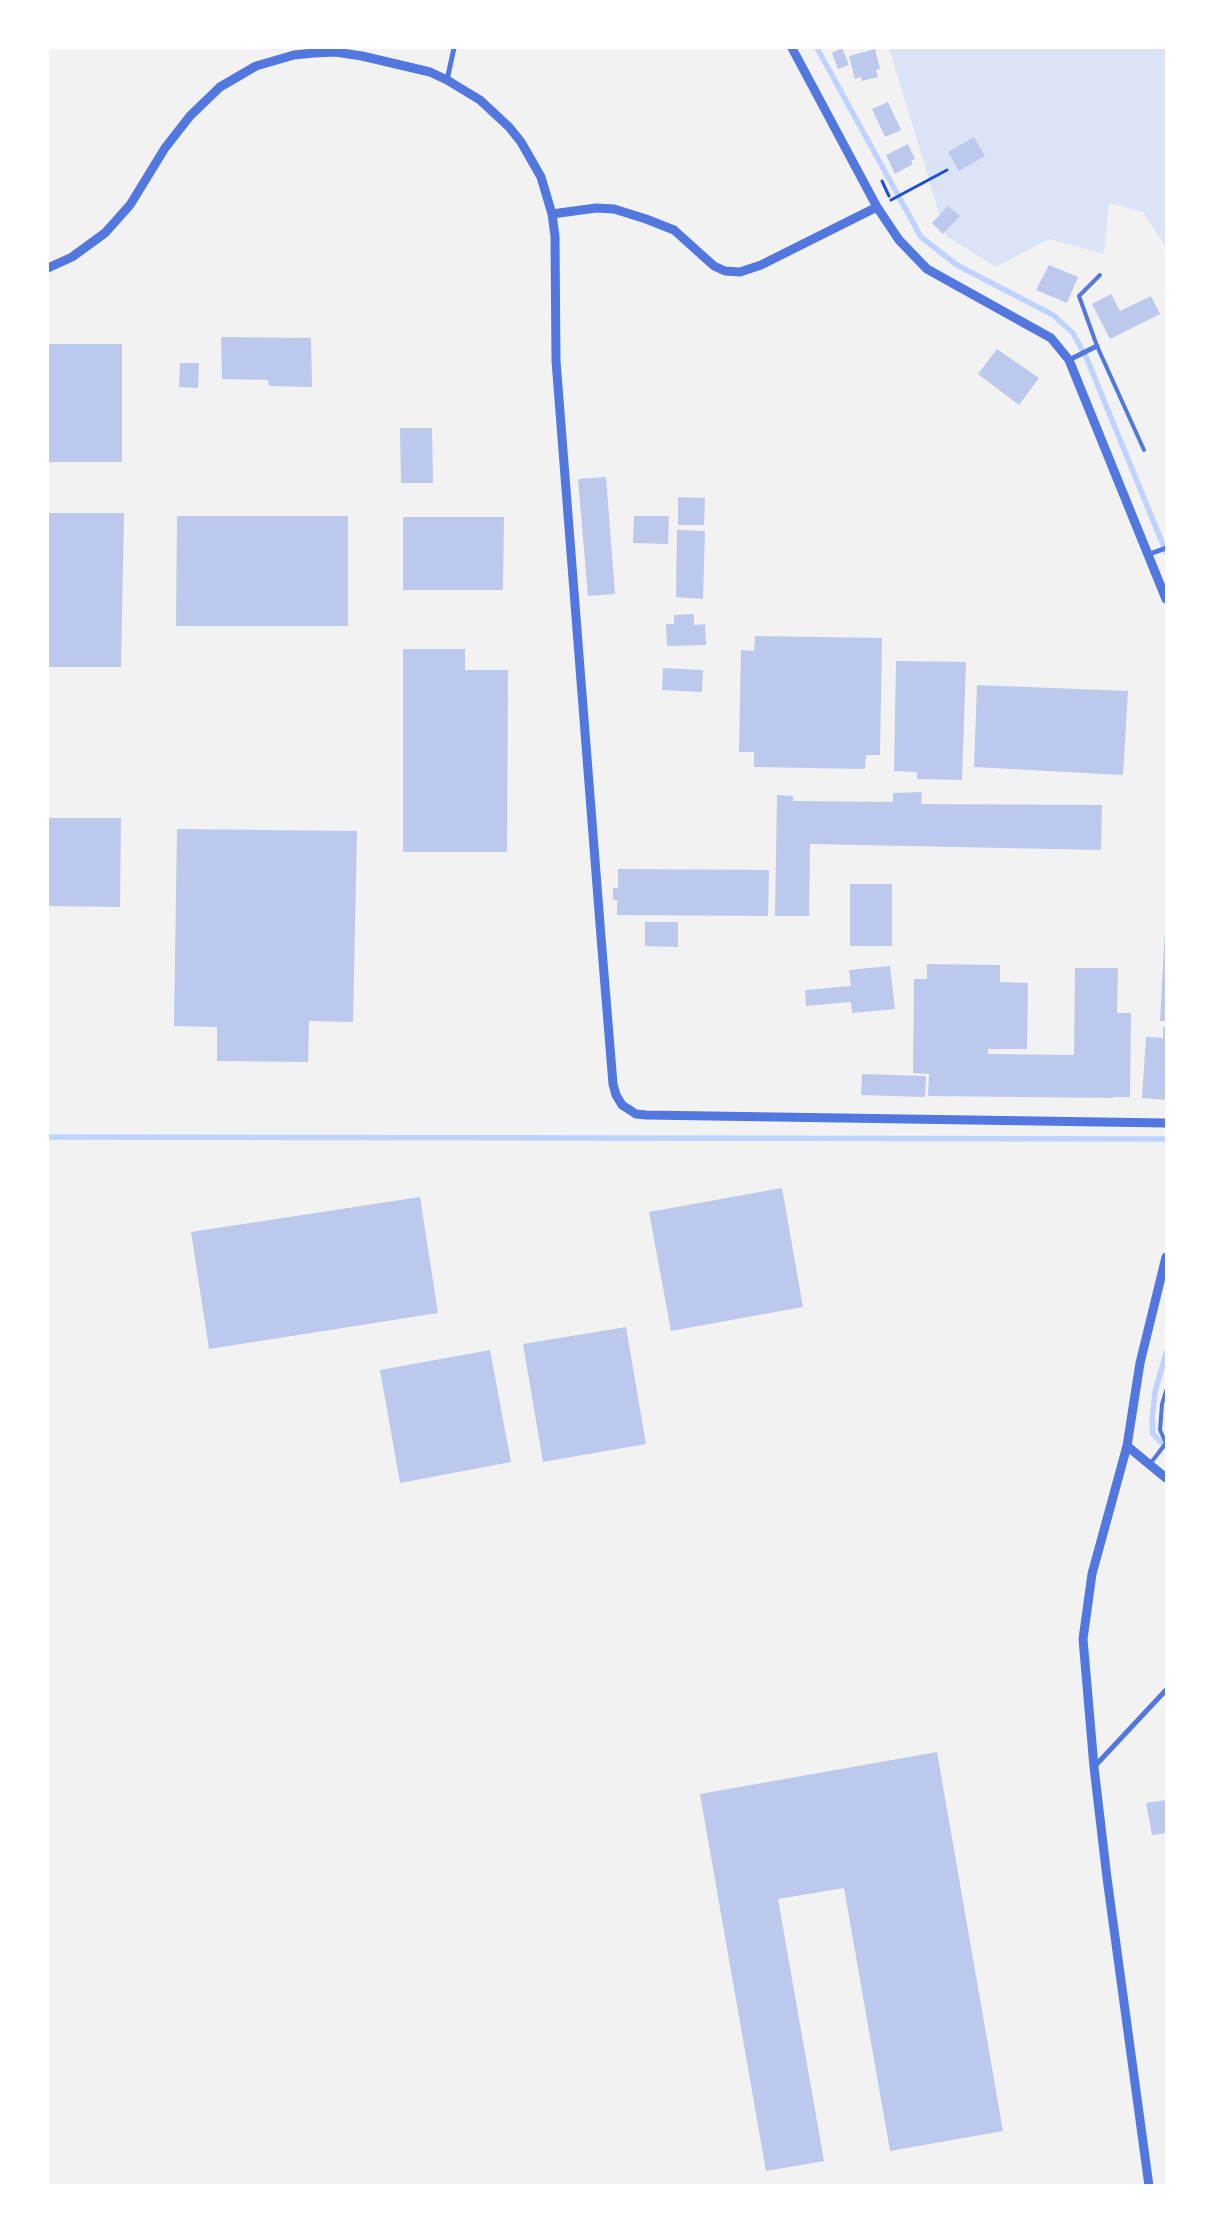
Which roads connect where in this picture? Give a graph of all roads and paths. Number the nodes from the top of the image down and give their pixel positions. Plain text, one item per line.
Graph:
1 (454, 48) edge
2 (792, 48) edge
3 (447, 80) junction
4 (946, 170) dead end
5 (882, 182) dead end
6 (891, 200) junction
7 (894, 206) dead end
8 (877, 207) junction
9 (552, 214) junction
10 (48, 268) edge
11 (1100, 275) dead end
12 (1097, 346) junction
13 (1069, 360) junction
14 (1144, 450) dead end
15 (1166, 548) edge
16 (1147, 556) junction
17 (1166, 599) edge
18 (1166, 1123) edge
19 (1166, 1257) edge
20 (1166, 1391) edge
21 (1127, 1446) junction
22 (1150, 1464) junction
23 (1166, 1478) edge
24 (1166, 1690) edge
25 (1094, 1766) junction
26 (1149, 2186) edge

1 - 3 street
2 - 8 street
3 - 9 street
3 - 10 street
4 - 6 path
5 - 6 path
6 - 7 path
8 - 9 street
8 - 13 street
9 - 18 street
11 - 12 lane
12 - 13 street
12 - 14 lane
13 - 16 street
15 - 16 street
16 - 17 street
19 - 21 street
20 - 22 lane
21 - 22 street
21 - 25 street
22 - 23 street
24 - 25 street
25 - 26 street

